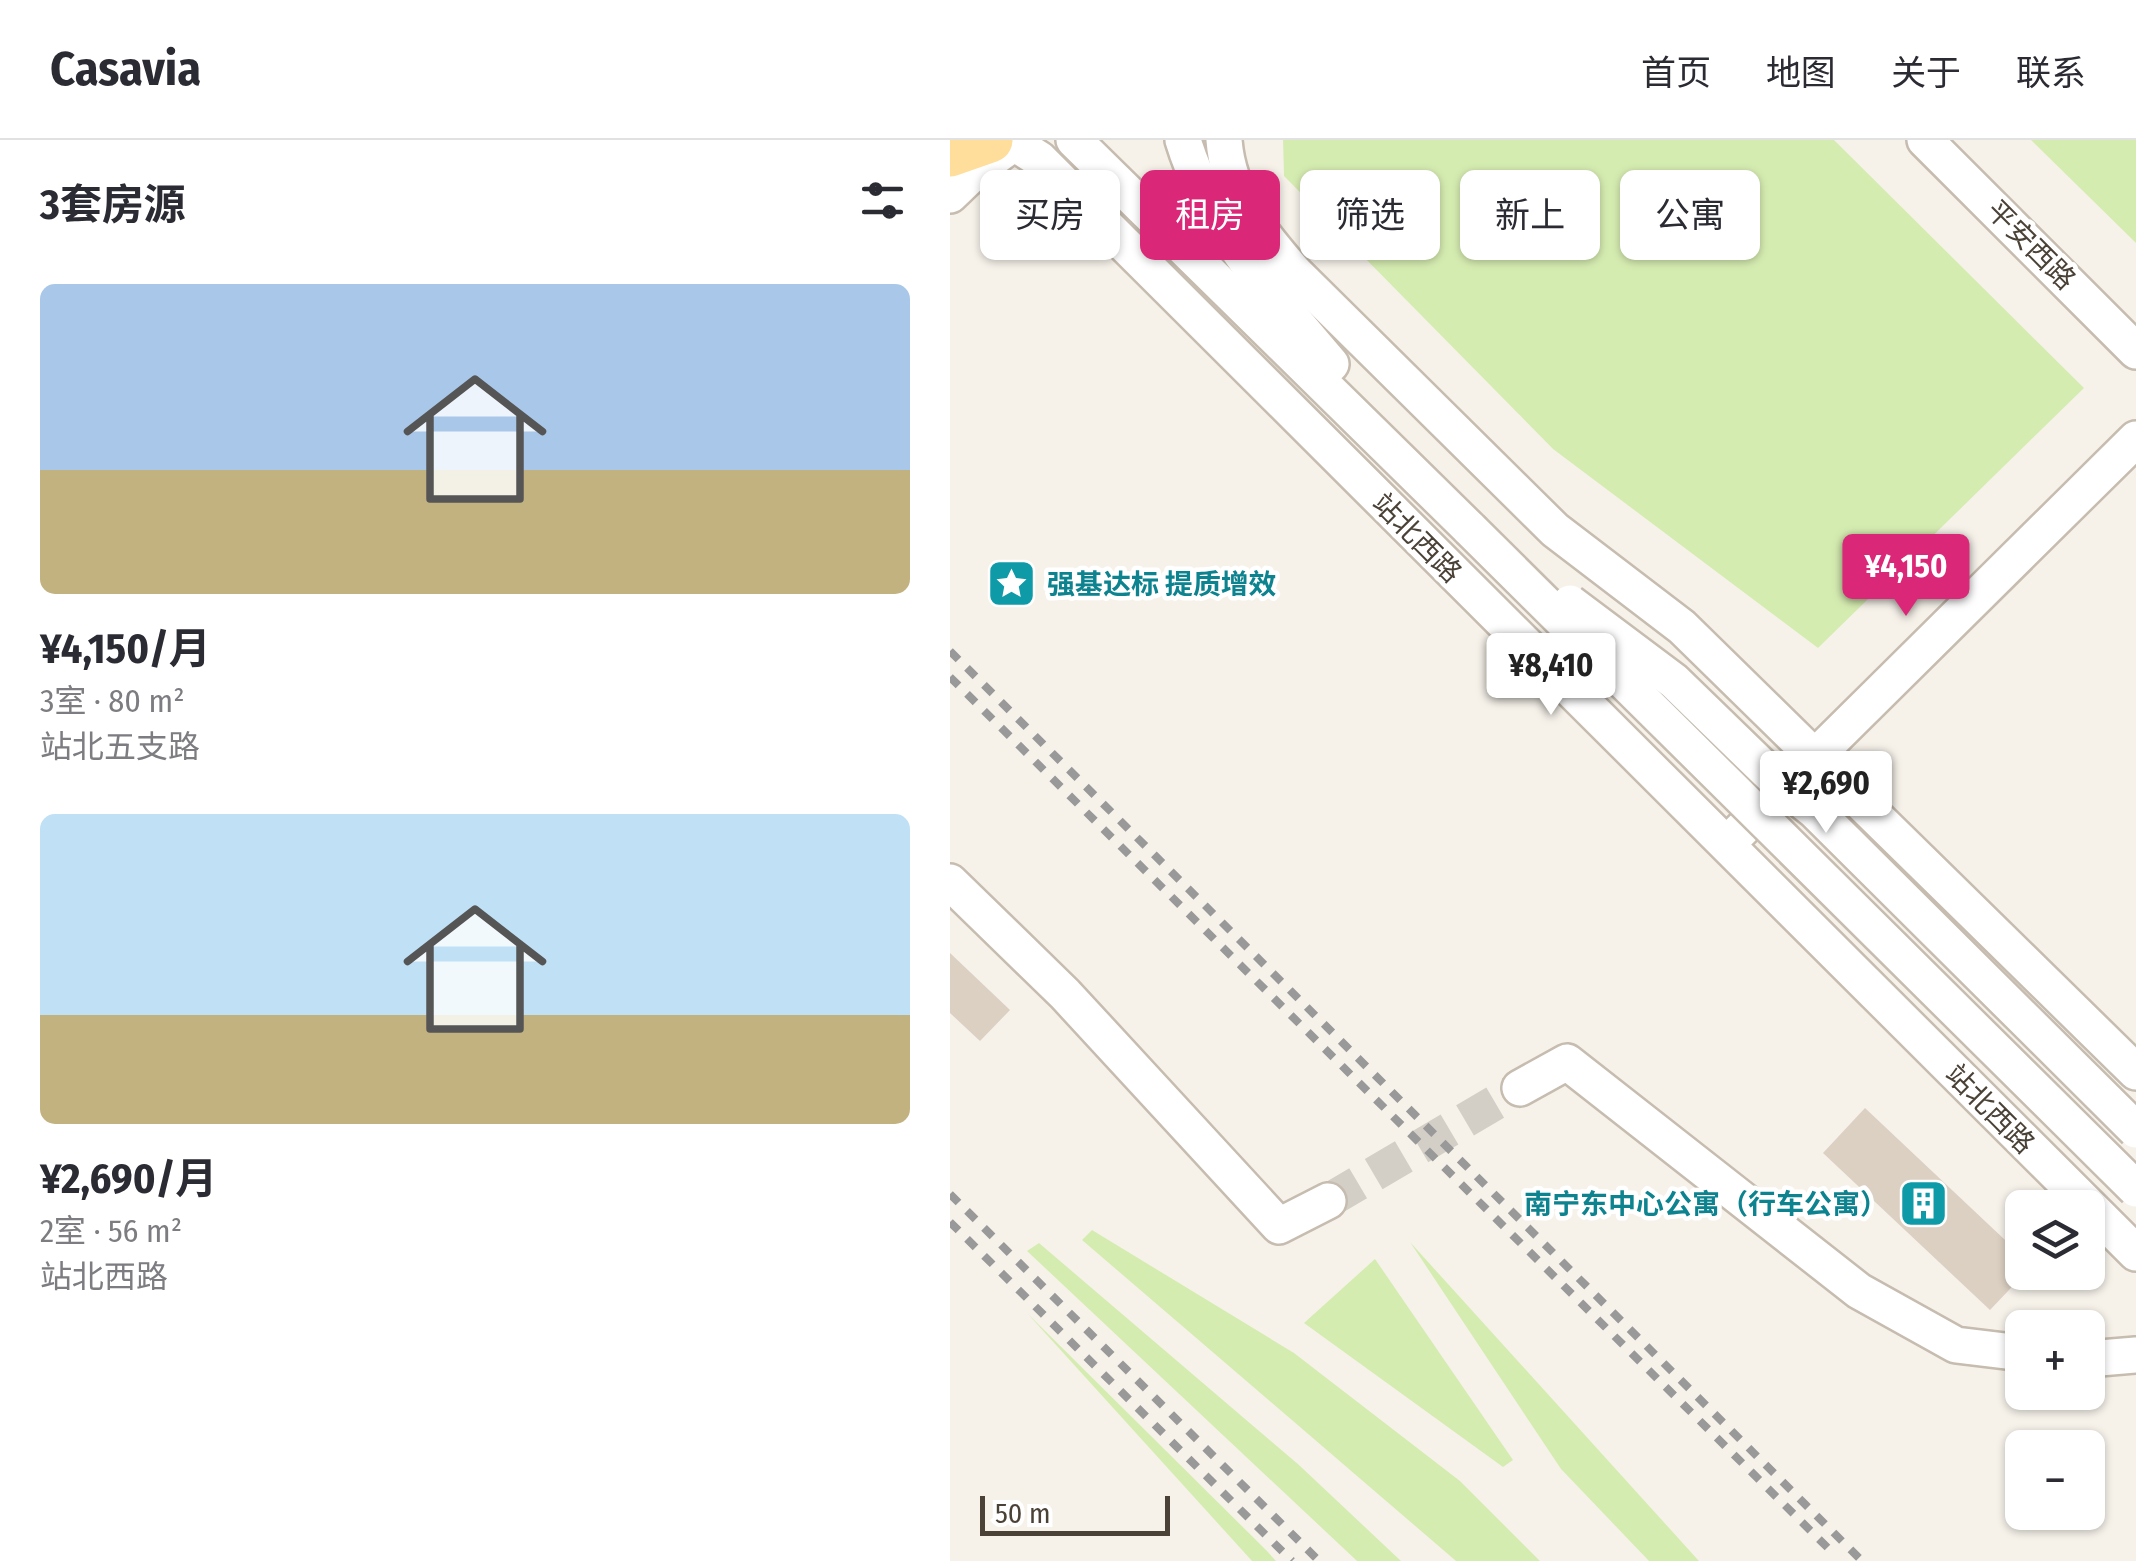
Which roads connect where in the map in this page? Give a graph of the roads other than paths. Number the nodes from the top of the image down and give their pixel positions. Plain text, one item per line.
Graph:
1 (1074, 140) edge
2 (1183, 140) edge
3 (1224, 140) edge
4 (1925, 140) edge
5 (984, 145) edge
6 (950, 195) edge
7 (2136, 350) edge
8 (2136, 439) edge
9 (1470, 529) junction
10 (1812, 756) junction
11 (1725, 846) junction
12 (950, 882) edge
13 (2136, 1072) edge
14 (1520, 1088) tunnel mouth
15 (2136, 1130) edge
16 (2136, 1189) edge
17 (1328, 1201) tunnel mouth
18 (2136, 1254) edge
19 (2005, 1351) edge
20 (2136, 1355) edge
21 (2105, 1358) edge

1 - 9 street
2 - 9 street
3 - 10 street
4 - 7 street, 平安西路
5 - 6 street
5 - 11 street, 站北西路
8 - 10 street
9 - 15 street, bridge
9 - 16 street, bridge
10 - 11 street
10 - 13 street
11 - 18 street, 站北西路
12 - 17 street
14 - 19 street
20 - 21 street

